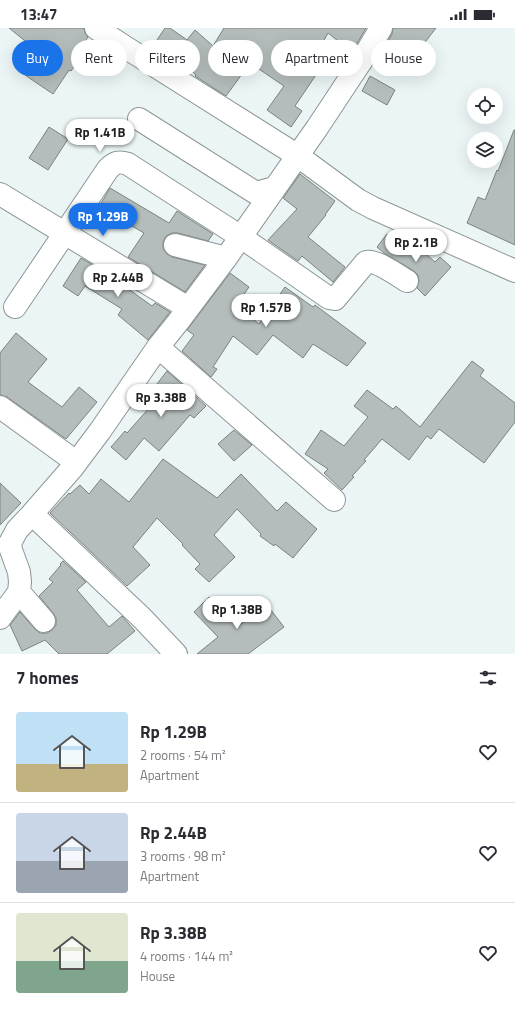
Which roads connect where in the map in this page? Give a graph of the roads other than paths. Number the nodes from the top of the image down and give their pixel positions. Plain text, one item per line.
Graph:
1 (381, 28) edge
2 (98, 29) edge
3 (138, 119) dead end
4 (298, 156) junction
5 (274, 188) junction
6 (0, 194) edge
7 (65, 233) junction
8 (241, 237) junction
9 (175, 245) dead end
10 (226, 258) junction
11 (515, 271) edge
12 (407, 281) dead end
13 (15, 307) dead end
14 (188, 308) junction
15 (158, 347) junction
16 (0, 407) edge
17 (76, 462) junction
18 (334, 500) dead end
19 (32, 514) junction
20 (19, 592) junction
21 (0, 618) edge
22 (44, 621) dead end
23 (176, 654) edge

1 - 4 street
2 - 4 street
3 - 5 street
4 - 5 street
4 - 11 street
5 - 8 street
6 - 7 street
7 - 8 street
7 - 13 street
7 - 14 street
8 - 10 street
8 - 12 street
9 - 10 street
10 - 14 street
14 - 15 street
15 - 17 street
15 - 18 street
16 - 17 street
17 - 19 street
19 - 20 street
19 - 23 street
20 - 21 street
20 - 22 street

